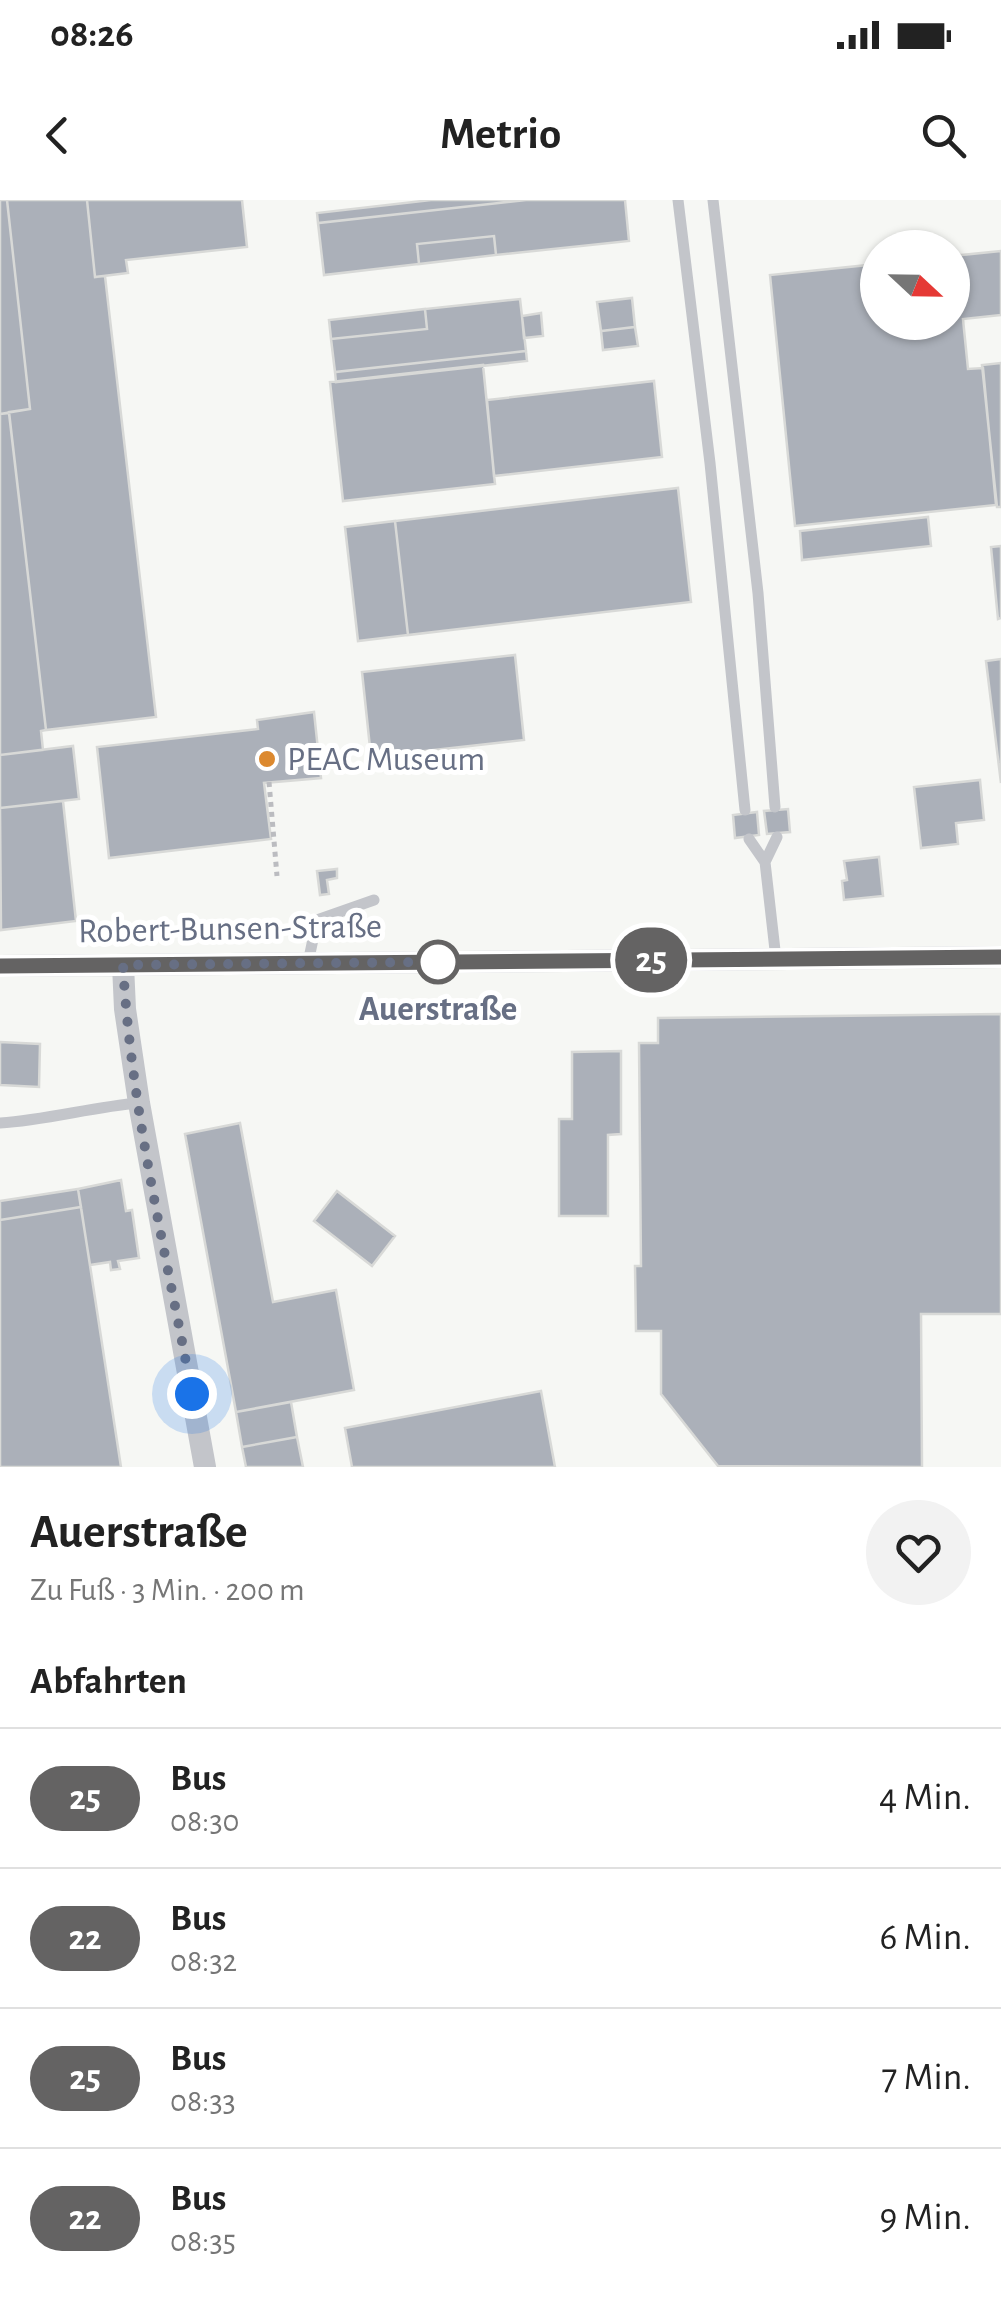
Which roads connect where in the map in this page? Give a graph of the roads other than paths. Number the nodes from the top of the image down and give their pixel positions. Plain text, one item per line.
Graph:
1 (678, 200) edge
2 (714, 200) edge
3 (775, 807) dead end
4 (745, 810) dead end
5 (777, 837) dead end
6 (749, 839) dead end
7 (764, 862) junction
8 (374, 900) dead end
9 (1001, 957) edge
10 (776, 959) junction
11 (308, 963) junction
12 (123, 965) junction
13 (0, 966) edge
14 (139, 1103) junction
15 (0, 1123) edge
16 (205, 1467) edge

1 - 4 lane
2 - 3 lane
5 - 7 lane
6 - 7 lane
7 - 10 lane
8 - 11 lane
9 - 10 street, Robert-Bunsen-Straße
10 - 11 street, Robert-Bunsen-Straße
11 - 12 street, Robert-Bunsen-Straße
12 - 13 street, Robert-Bunsen-Straße
12 - 14 street
14 - 15 lane
14 - 16 street

